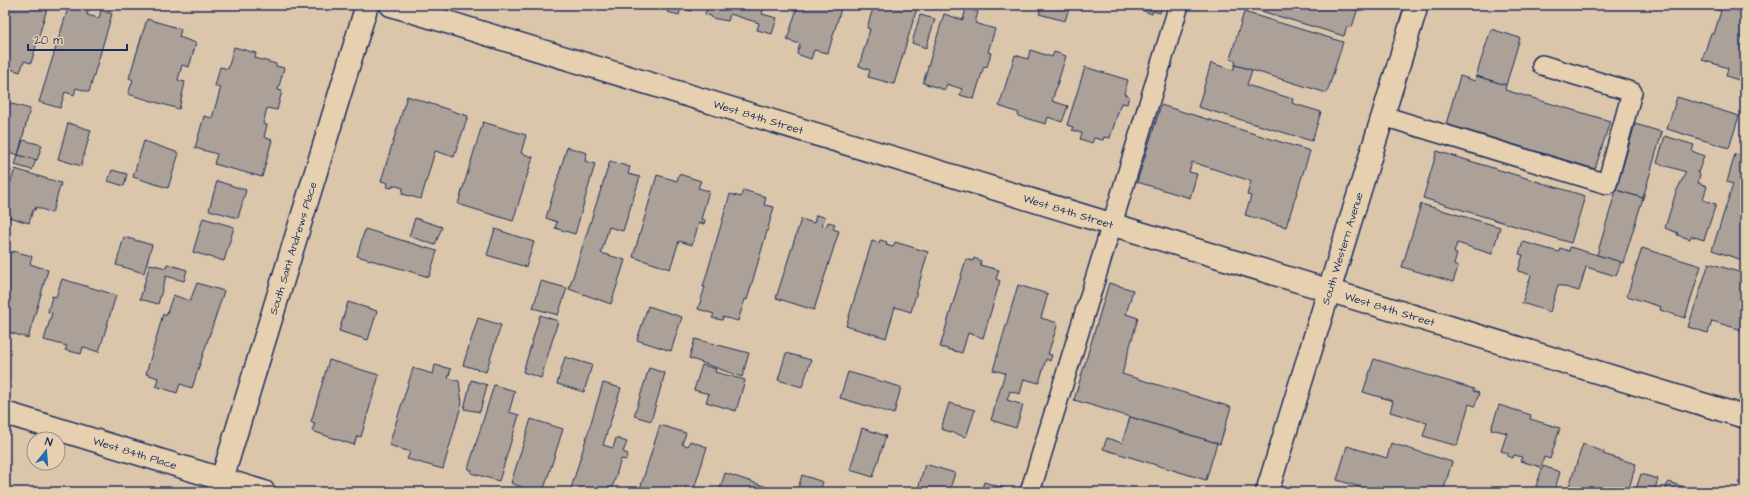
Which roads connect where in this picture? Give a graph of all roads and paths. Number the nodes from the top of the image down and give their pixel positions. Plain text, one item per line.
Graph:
1 (367, 5) edge
2 (391, 5) edge
3 (1179, 5) edge
4 (1417, 5) edge
5 (1542, 65) dead end
6 (1383, 116) junction
7 (1111, 224) junction
8 (1328, 291) junction
9 (5, 413) edge
10 (1745, 418) edge
11 (220, 485) edge
12 (264, 492) edge
13 (1030, 492) edge
14 (1268, 492) edge

1 - 11 street, South Saint Andrews Place
2 - 7 street, West 84th Street
3 - 7 lane
4 - 6 street, South Western Avenue
5 - 6 lane
6 - 8 street, South Western Avenue
7 - 8 street, West 84th Street
7 - 13 lane
8 - 10 street, West 84th Street
8 - 14 street, South Western Avenue
9 - 11 street, West 84th Place
11 - 12 street, West 84th Place

